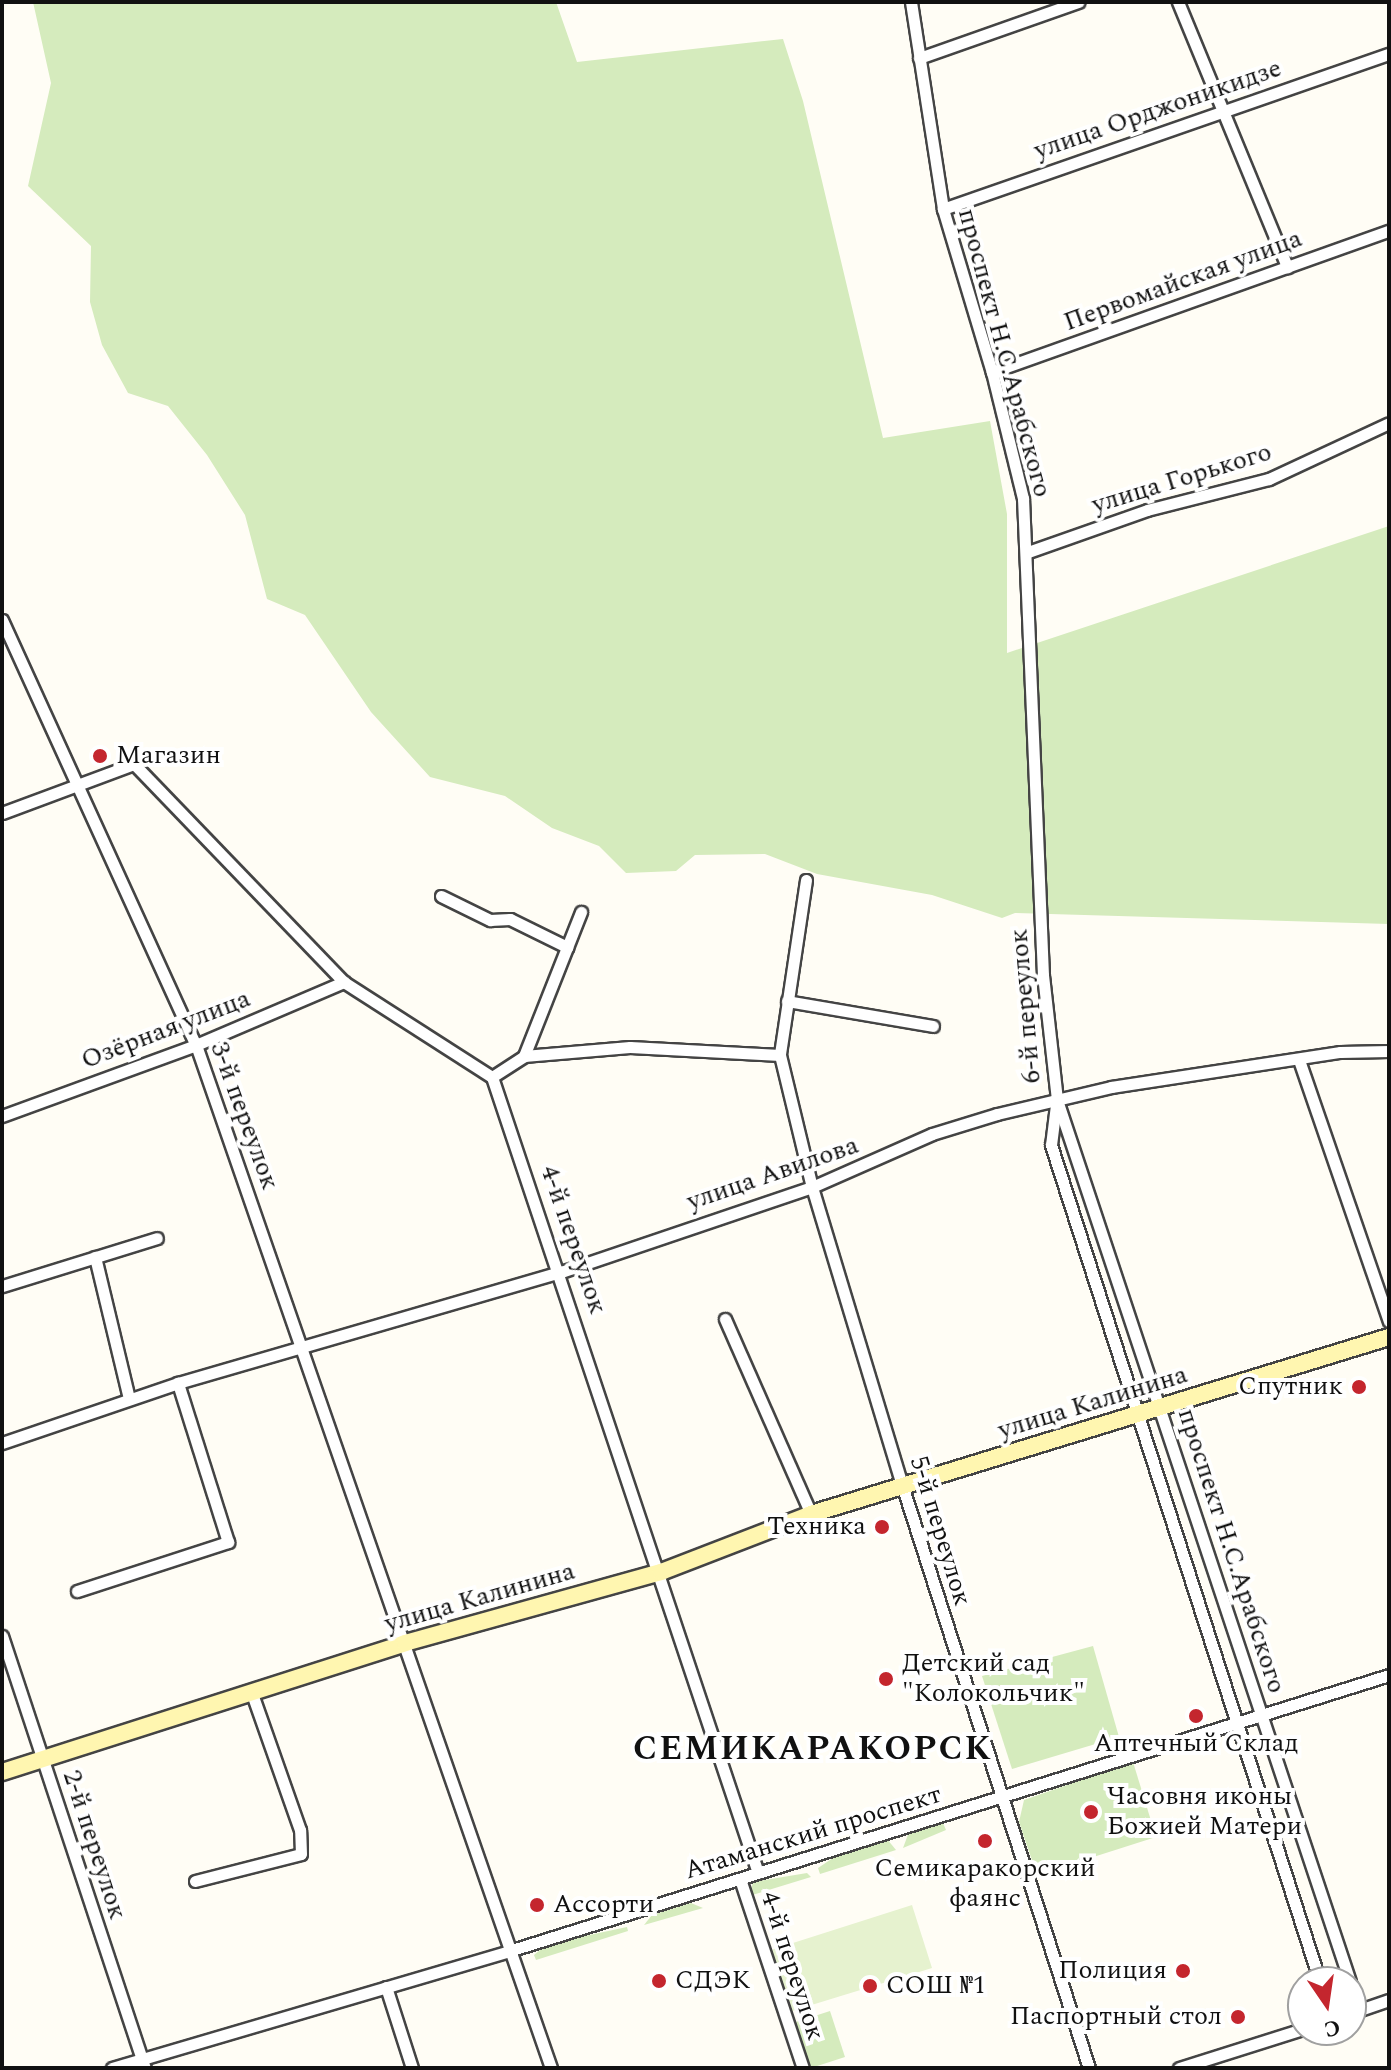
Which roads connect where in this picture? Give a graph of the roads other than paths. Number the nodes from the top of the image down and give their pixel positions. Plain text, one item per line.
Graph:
1 (911, 2) edge
2 (1078, 2) edge
3 (1178, 2) edge
4 (1389, 54) edge
5 (919, 58) junction
6 (1225, 108) junction
7 (943, 209) junction
8 (1389, 231) edge
9 (1287, 267) junction
10 (992, 372) junction
11 (1389, 423) edge
12 (1028, 552) junction
13 (2, 620) edge
14 (82, 787) junction
15 (2, 813) edge
16 (806, 880) dead end
17 (441, 896) dead end
18 (1040, 908) joint
19 (581, 912) dead end
20 (567, 947) junction
21 (344, 982) junction
22 (787, 1001) junction
23 (933, 1026) dead end
24 (196, 1045) junction
25 (1389, 1051) edge
26 (780, 1055) junction
27 (524, 1056) junction
28 (1299, 1060) junction
29 (492, 1077) junction
30 (1057, 1100) junction
31 (2, 1116) edge
32 (812, 1187) junction
33 (157, 1238) dead end
34 (95, 1257) junction
35 (561, 1272) junction
36 (2, 1286) edge
37 (725, 1319) dead end
38 (1389, 1321) edge
39 (1389, 1337) edge
40 (304, 1350) junction
41 (178, 1383) junction
42 (129, 1399) junction
43 (1161, 1407) junction
44 (1137, 1415) junction
45 (2, 1443) edge
46 (903, 1488) junction
47 (811, 1514) junction
48 (661, 1572) junction
49 (77, 1591) dead end
50 (2, 1636) edge
51 (405, 1643) junction
52 (1389, 1675) edge
53 (252, 1694) junction
54 (1261, 1715) junction
55 (1237, 1723) junction
56 (42, 1759) junction
57 (2, 1772) edge
58 (1001, 1797) junction
59 (758, 1873) junction
60 (740, 1879) junction
61 (195, 1881) dead end
62 (512, 1950) junction
63 (1315, 1966) edge
64 (1345, 1966) edge
65 (386, 1987) junction
66 (1389, 2000) edge
67 (1367, 2007) edge
68 (1287, 2034) edge
69 (143, 2064) edge
70 (112, 2068) edge
71 (412, 2068) edge
72 (551, 2068) edge
73 (803, 2068) edge
74 (1089, 2068) edge
75 (1179, 2068) edge

1 - 5 street, проспект Н.С.Арабского
2 - 5 street
3 - 6 street
4 - 6 street, улица Орджоникидзе
5 - 7 street, проспект Н.С.Арабского
6 - 7 street, улица Орджоникидзе
6 - 9 street
7 - 10 street, проспект Н.С.Арабского
8 - 9 street, Первомайская улица
9 - 10 street, Первомайская улица
10 - 12 street, проспект Н.С.Арабского
11 - 12 street, улица Горького
12 - 18 street, проспект Н.С.Арабского
13 - 14 street, 3-й переулок
14 - 15 street
14 - 21 street
14 - 24 street, 3-й переулок
16 - 22 street, 5-й переулок
17 - 20 street
18 - 30 street, 6-й переулок
19 - 20 street
20 - 27 street
21 - 24 street, Озёрная улица
21 - 29 street
22 - 23 street
22 - 26 street, 5-й переулок
24 - 31 street, Озёрная улица
24 - 40 street, 3-й переулок
25 - 28 street, улица Авилова
26 - 27 street
26 - 32 street, 5-й переулок
27 - 29 street
28 - 30 street, улица Авилова
28 - 38 street
29 - 35 street, 4-й переулок
30 - 32 street, улица Авилова
30 - 43 street, проспект Н.С.Арабского
30 - 44 street, проспект Н.С.Арабского
32 - 35 street, улица Авилова
32 - 46 street, 5-й переулок
33 - 34 street
34 - 36 street
34 - 42 street
35 - 40 street, улица Авилова
35 - 48 street, 4-й переулок
37 - 47 street
39 - 43 main road, улица Калинина
40 - 41 street, улица Авилова
40 - 51 street, 3-й переулок
41 - 42 street, улица Авилова
41 - 49 street
42 - 45 street, улица Авилова
43 - 44 main road, улица Калинина
43 - 54 street, проспект Н.С.Арабского
44 - 46 main road, улица Калинина
44 - 55 street, проспект Н.С.Арабского
46 - 47 main road, улица Калинина
46 - 58 street, 5-й переулок
47 - 48 main road, улица Калинина
48 - 51 main road, улица Калинина
48 - 59 street, 4-й переулок
50 - 56 street, 2-й переулок
51 - 53 main road, улица Калинина
51 - 62 street, 3-й переулок
52 - 54 street, Атаманский проспект
53 - 56 main road, улица Калинина
53 - 61 street
54 - 55 street, Атаманский проспект
54 - 64 street, проспект Н.С.Арабского
55 - 58 street, Атаманский проспект
55 - 63 street, проспект Н.С.Арабского
56 - 57 main road, улица Калинина
56 - 69 street, 2-й переулок
58 - 59 street, Атаманский проспект
58 - 74 street, 5-й переулок
59 - 60 street, Атаманский проспект
60 - 62 street, Атаманский проспект
60 - 73 street, 4-й переулок
62 - 65 street, Атаманский проспект
62 - 72 street, 3-й переулок
65 - 69 street, Атаманский проспект
65 - 71 street
66 - 67 street
68 - 75 street
69 - 70 street, Атаманский проспект

